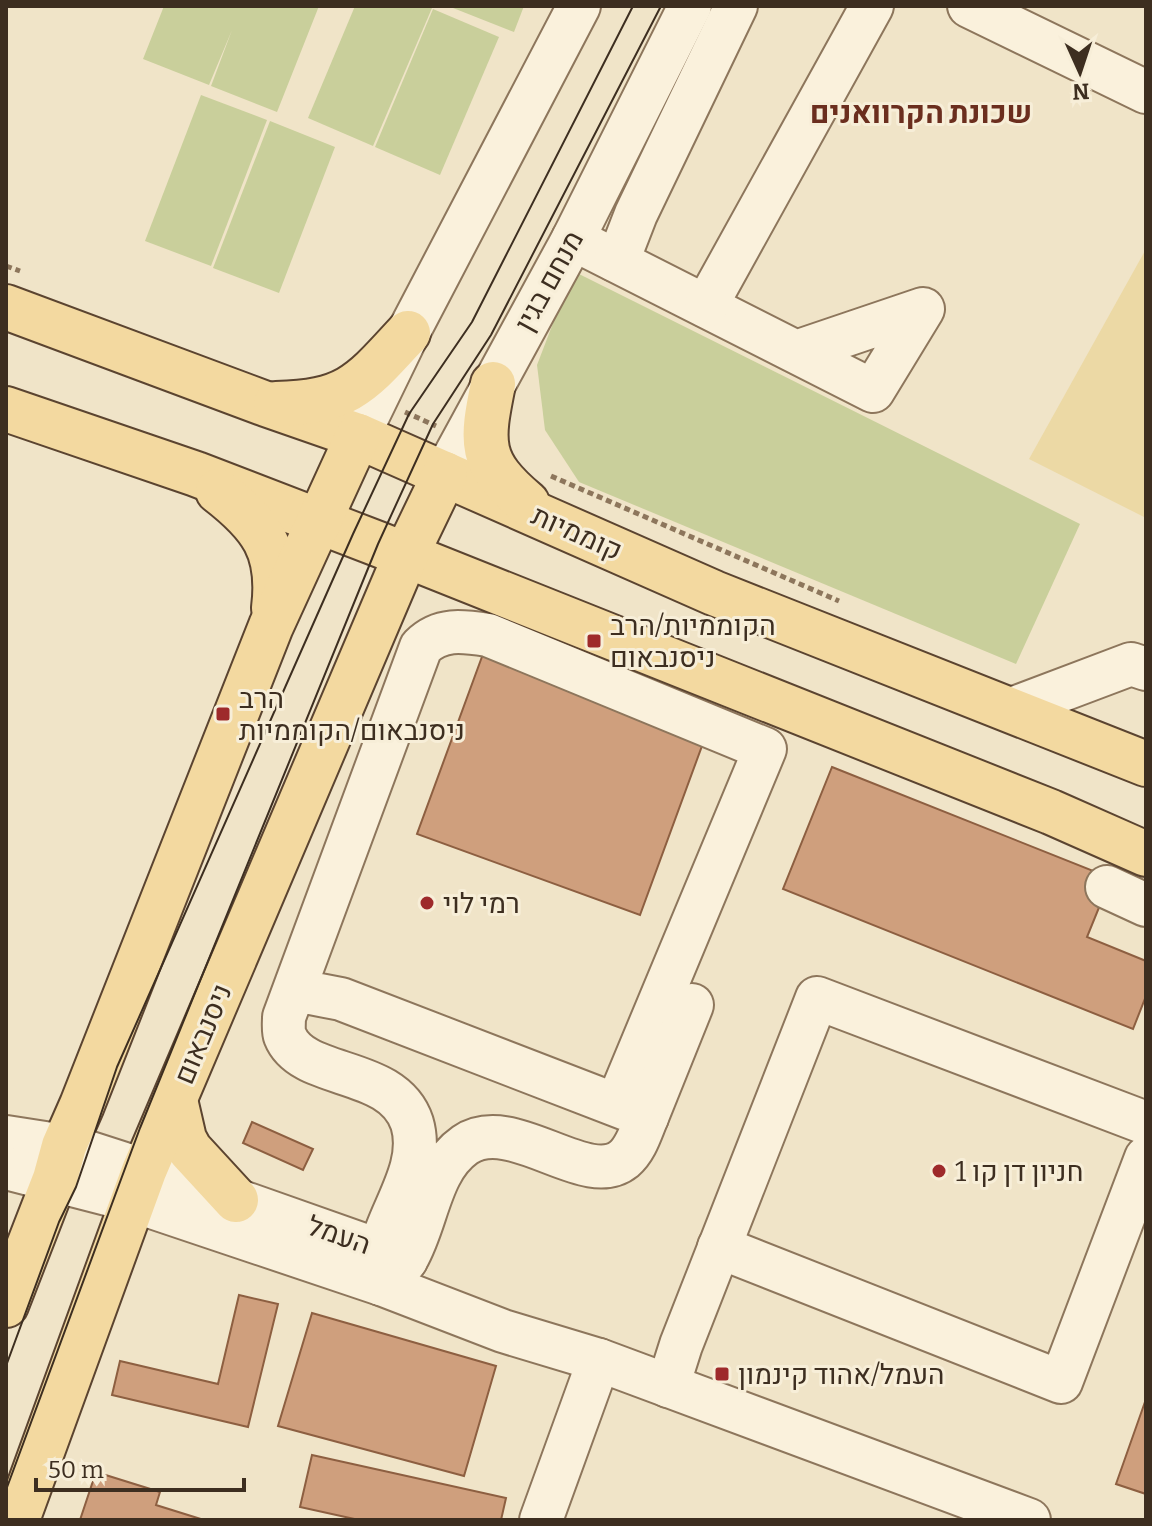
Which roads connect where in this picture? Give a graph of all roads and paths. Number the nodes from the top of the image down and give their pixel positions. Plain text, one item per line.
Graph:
1 (579, 6) edge
2 (690, 6) edge
3 (736, 6) edge
4 (872, 6) edge
5 (969, 6) edge
6 (1146, 92) edge
7 (573, 239) junction
8 (615, 260) junction
9 (706, 306) junction
10 (6, 307) edge
11 (408, 333) junction
12 (796, 352) dead end
13 (493, 384) junction
14 (266, 404) junction
15 (6, 409) edge
16 (358, 436) junction
17 (196, 474) junction
18 (445, 474) junction
19 (547, 520) junction
20 (318, 521) junction
21 (406, 555) junction
22 (271, 626) junction
23 (1146, 669) edge
24 (1009, 710) junction
25 (1146, 764) edge
26 (1146, 854) edge
27 (1107, 887) dead end
28 (1146, 905) edge
29 (293, 993) junction
30 (692, 1005) dead end
31 (175, 1100) junction
32 (632, 1110) junction
33 (1142, 1110) edge
34 (6, 1137) edge
35 (1146, 1158) edge
36 (59, 1162) junction
37 (6, 1168) edge
38 (139, 1186) junction
39 (236, 1200) junction
40 (719, 1247) junction
41 (389, 1265) junction
42 (6, 1305) edge
43 (599, 1360) junction
44 (668, 1386) junction
45 (17, 1520) edge
46 (541, 1520) edge
47 (1029, 1520) edge

1 - 11 street
2 - 7 street, מנחם בגין
3 - 8 street
4 - 9 street
5 - 6 street
7 - 8 street
7 - 13 street, מנחם בגין
8 - 9 street
9 - 12 street
10 - 14 main road, קוממיות
11 - 14 main road
11 - 16 street
13 - 18 street, מנחם בגין
13 - 19 main road
14 - 16 main road, קוממיות
15 - 17 main road
16 - 18 main road, קוממיות
16 - 20 main road
17 - 20 main road
17 - 22 main road
18 - 19 main road, קוממיות
18 - 21 main road, מנחם בגין
19 - 24 main road, קוממיות
20 - 21 main road
20 - 22 main road
21 - 26 main road
21 - 31 main road, ניסנבאום
22 - 36 main road
23 - 24 street
24 - 25 main road, קוממיות
27 - 28 street
29 - 32 street
29 - 32 street
29 - 41 street
30 - 32 street
31 - 38 main road, ניסנבאום
31 - 39 main road
32 - 41 street
33 - 40 street
34 - 36 street
35 - 40 street
36 - 37 street
36 - 38 street
36 - 42 main road
38 - 39 street, העמל
38 - 41 street, העמל
38 - 45 main road, ניסנבאום
39 - 41 street, העמל
40 - 44 street
41 - 43 street, העמל
43 - 44 street, העמל
43 - 46 street
44 - 47 street, העמל

